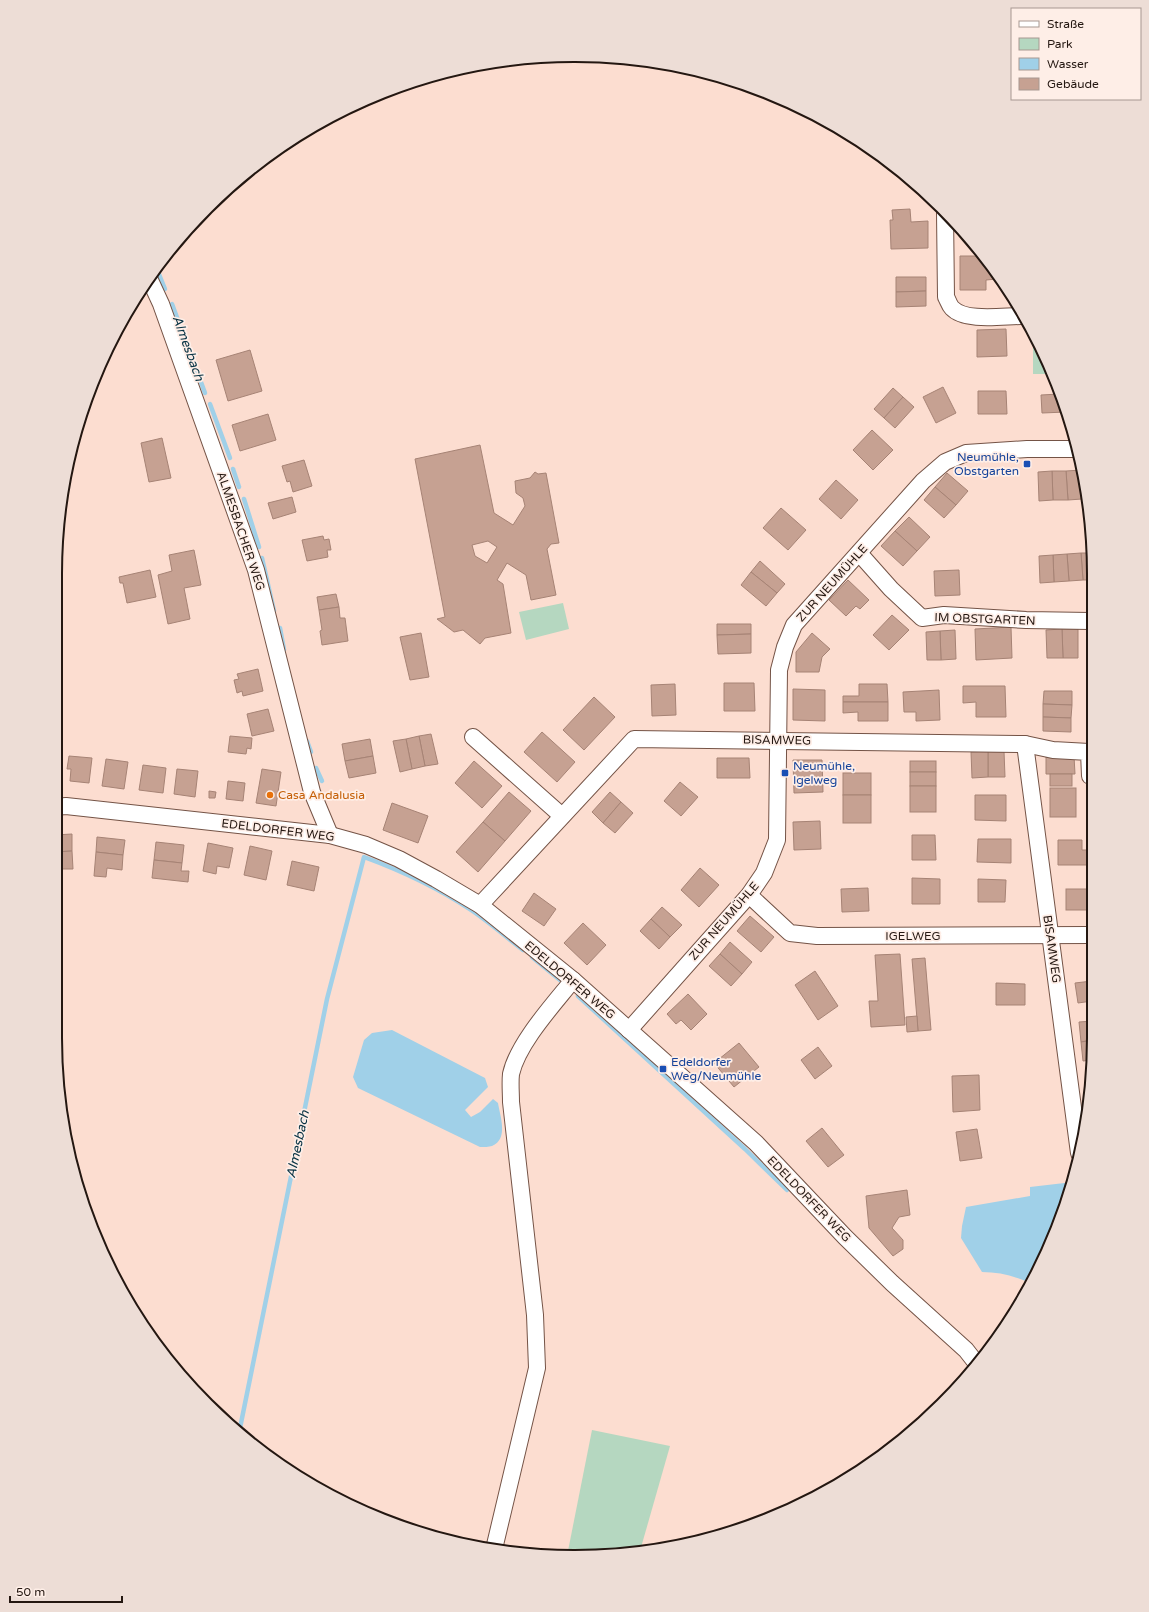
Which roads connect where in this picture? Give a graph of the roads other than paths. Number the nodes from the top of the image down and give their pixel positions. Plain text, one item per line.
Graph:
1 (945, 221) edge
2 (152, 285) edge
3 (1017, 316) edge
4 (1071, 449) edge
5 (859, 553) junction
6 (1087, 621) edge
7 (473, 737) dead end
8 (779, 740) junction
9 (1025, 744) junction
10 (1087, 752) edge
11 (62, 806) edge
12 (562, 816) junction
13 (330, 834) junction
14 (749, 895) junction
15 (480, 905) junction
16 (1087, 935) edge
17 (1050, 936) junction
18 (573, 980) junction
19 (629, 1030) junction
20 (1077, 1137) edge
21 (973, 1359) edge
22 (495, 1544) edge

1 - 3 street
2 - 13 street, ALMESBACHER WEG
4 - 5 street, ZUR NEUMÜHLE
5 - 6 street, IM OBSTGARTEN
5 - 8 street, ZUR NEUMÜHLE
7 - 12 street
8 - 9 street, BISAMWEG
8 - 12 street, BISAMWEG
8 - 14 street, ZUR NEUMÜHLE
9 - 10 street, BISAMWEG
9 - 17 street, BISAMWEG
11 - 13 street, EDELDORFER WEG
12 - 15 street, BISAMWEG
13 - 15 street, EDELDORFER WEG
14 - 17 street, IGELWEG
14 - 19 street, ZUR NEUMÜHLE
15 - 18 street, EDELDORFER WEG
16 - 17 street, IGELWEG
17 - 20 street, BISAMWEG
18 - 19 street, EDELDORFER WEG
18 - 22 street
19 - 21 street, EDELDORFER WEG

